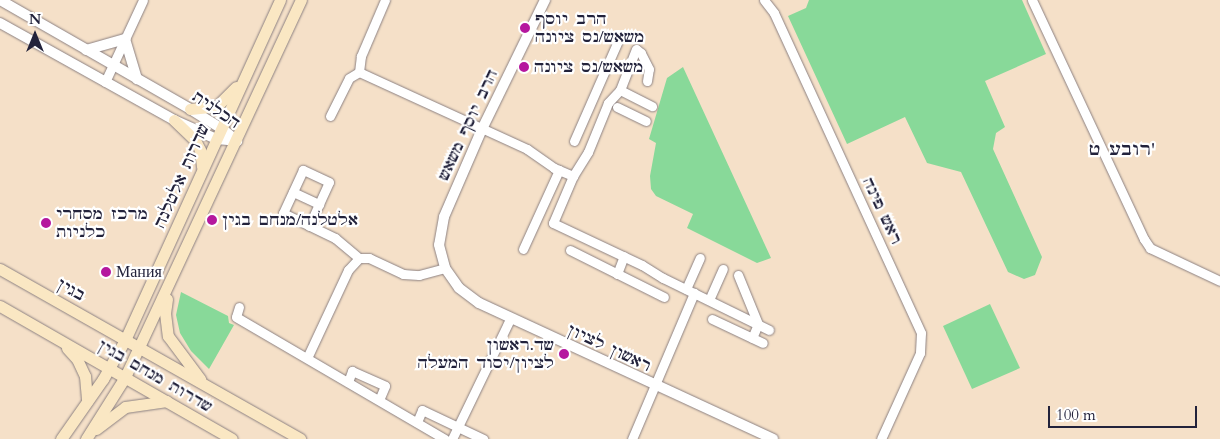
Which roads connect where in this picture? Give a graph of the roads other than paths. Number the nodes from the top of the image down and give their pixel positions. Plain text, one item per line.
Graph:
1 (0, 0) edge
2 (143, 0) edge
3 (280, 0) edge
4 (301, 0) edge
5 (385, 0) edge
6 (545, 0) edge
7 (764, 0) edge
8 (1032, 0) edge
9 (0, 23) edge
10 (126, 39) junction
11 (618, 41) dead end
12 (86, 50) junction
13 (113, 65) junction
14 (359, 72) junction
15 (244, 76) junction
16 (137, 79) junction
17 (647, 81) dead end
18 (105, 82) junction
19 (620, 90) junction
20 (595, 97) junction
21 (640, 100) junction
22 (608, 103) junction
23 (652, 106) dead end
24 (617, 107) dead end
25 (190, 109) junction
26 (633, 115) junction
27 (330, 116) dead end
28 (174, 120) junction
29 (646, 121) dead end
30 (482, 129) junction
31 (219, 134) junction
32 (237, 141) junction
33 (574, 141) dead end
34 (203, 170) junction
35 (559, 170) junction
36 (573, 176) junction
37 (292, 192) junction
38 (319, 204) junction
39 (309, 226) junction
40 (523, 248) dead end
41 (570, 250) dead end
42 (624, 256) junction
43 (359, 258) junction
44 (700, 258) dead end
45 (445, 268) junction
46 (0, 269) edge
47 (723, 269) dead end
48 (617, 274) junction
49 (738, 275) dead end
50 (1220, 281) edge
51 (168, 288) junction
52 (690, 291) junction
53 (664, 297) dead end
54 (709, 300) junction
55 (0, 306) edge
56 (239, 307) dead end
57 (510, 319) junction
58 (712, 319) dead end
59 (758, 324) junction
60 (769, 330) dead end
61 (752, 338) junction
62 (126, 340) junction
63 (61, 341) junction
64 (763, 344) dead end
65 (139, 347) junction
66 (307, 358) junction
67 (109, 368) junction
68 (125, 377) junction
69 (348, 382) junction
70 (204, 385) junction
71 (654, 385) junction
72 (379, 400) junction
73 (167, 401) junction
74 (87, 402) junction
75 (416, 422) junction
76 (457, 427) junction
77 (87, 437) edge
78 (61, 439) edge
79 (232, 439) edge
80 (300, 439) edge
81 (446, 439) edge
82 (452, 439) edge
83 (483, 439) edge
84 (632, 439) edge
85 (773, 439) edge
86 (881, 439) edge

1 - 12 street, הכלנית
2 - 10 street
3 - 15 main road, שדרות אלטלנה
4 - 32 main road
5 - 14 street
6 - 30 street, הרב יוסף משאש
7 - 86 street, ראש פינה
8 - 50 street
9 - 18 street, הכלנית
10 - 12 street
10 - 13 street
10 - 16 street
11 - 20 street
12 - 13 street, הכלנית
13 - 16 street, הכלנית
13 - 18 street
14 - 27 street
14 - 30 street
15 - 25 main road
15 - 31 main road, שדרות אלטלנה
16 - 25 street, הכלנית
17 - 19 street
18 - 28 street, הכלנית
19 - 21 street
19 - 22 street
20 - 22 street
20 - 33 street
21 - 23 street
21 - 26 street
22 - 36 street
24 - 26 street
25 - 31 street, הכלנית
26 - 29 street
28 - 31 street, הכלנית
28 - 34 main road
30 - 35 street
30 - 45 street, הרב יוסף משאש
31 - 32 street, הכלנית
31 - 34 main road, שדרות אלטלנה
32 - 51 main road
34 - 62 main road, שדרות אלטלנה
35 - 36 street
35 - 40 street
36 - 42 street
37 - 38 street
37 - 38 street
37 - 39 street
38 - 39 street
39 - 43 street
41 - 48 street
42 - 48 street
42 - 52 street
43 - 45 street
43 - 66 street
44 - 52 street
45 - 57 street, ראשון לציון
46 - 62 main road, בגין
47 - 54 street
48 - 53 street
49 - 59 street
51 - 65 main road
51 - 70 main road
52 - 54 street
52 - 71 street
54 - 59 street
55 - 63 main road, שדרות מנחם בגין
56 - 66 street
57 - 71 street, ראשון לציון
57 - 76 street
58 - 61 street
59 - 60 street
59 - 61 street
61 - 64 street
62 - 65 main road, שדרות מנחם בגין
62 - 67 main road, שדרות אלטלנה
63 - 67 main road, שדרות מנחם בגין
63 - 74 main road
65 - 68 main road
65 - 70 main road, שדרות מנחם בגין
66 - 69 street
67 - 68 main road, שדרות מנחם בגין
67 - 74 main road, שדרות אלטלנה
68 - 73 main road, שדרות מנחם בגין
68 - 77 main road
69 - 72 street
69 - 72 street
70 - 80 main road
71 - 84 street
71 - 85 street, ראשון לציון
72 - 75 street
73 - 77 main road
73 - 79 main road, שדרות מנחם בגין
74 - 78 main road, שדרות אלטלנה
75 - 76 street
75 - 81 street
76 - 82 street
76 - 83 street

